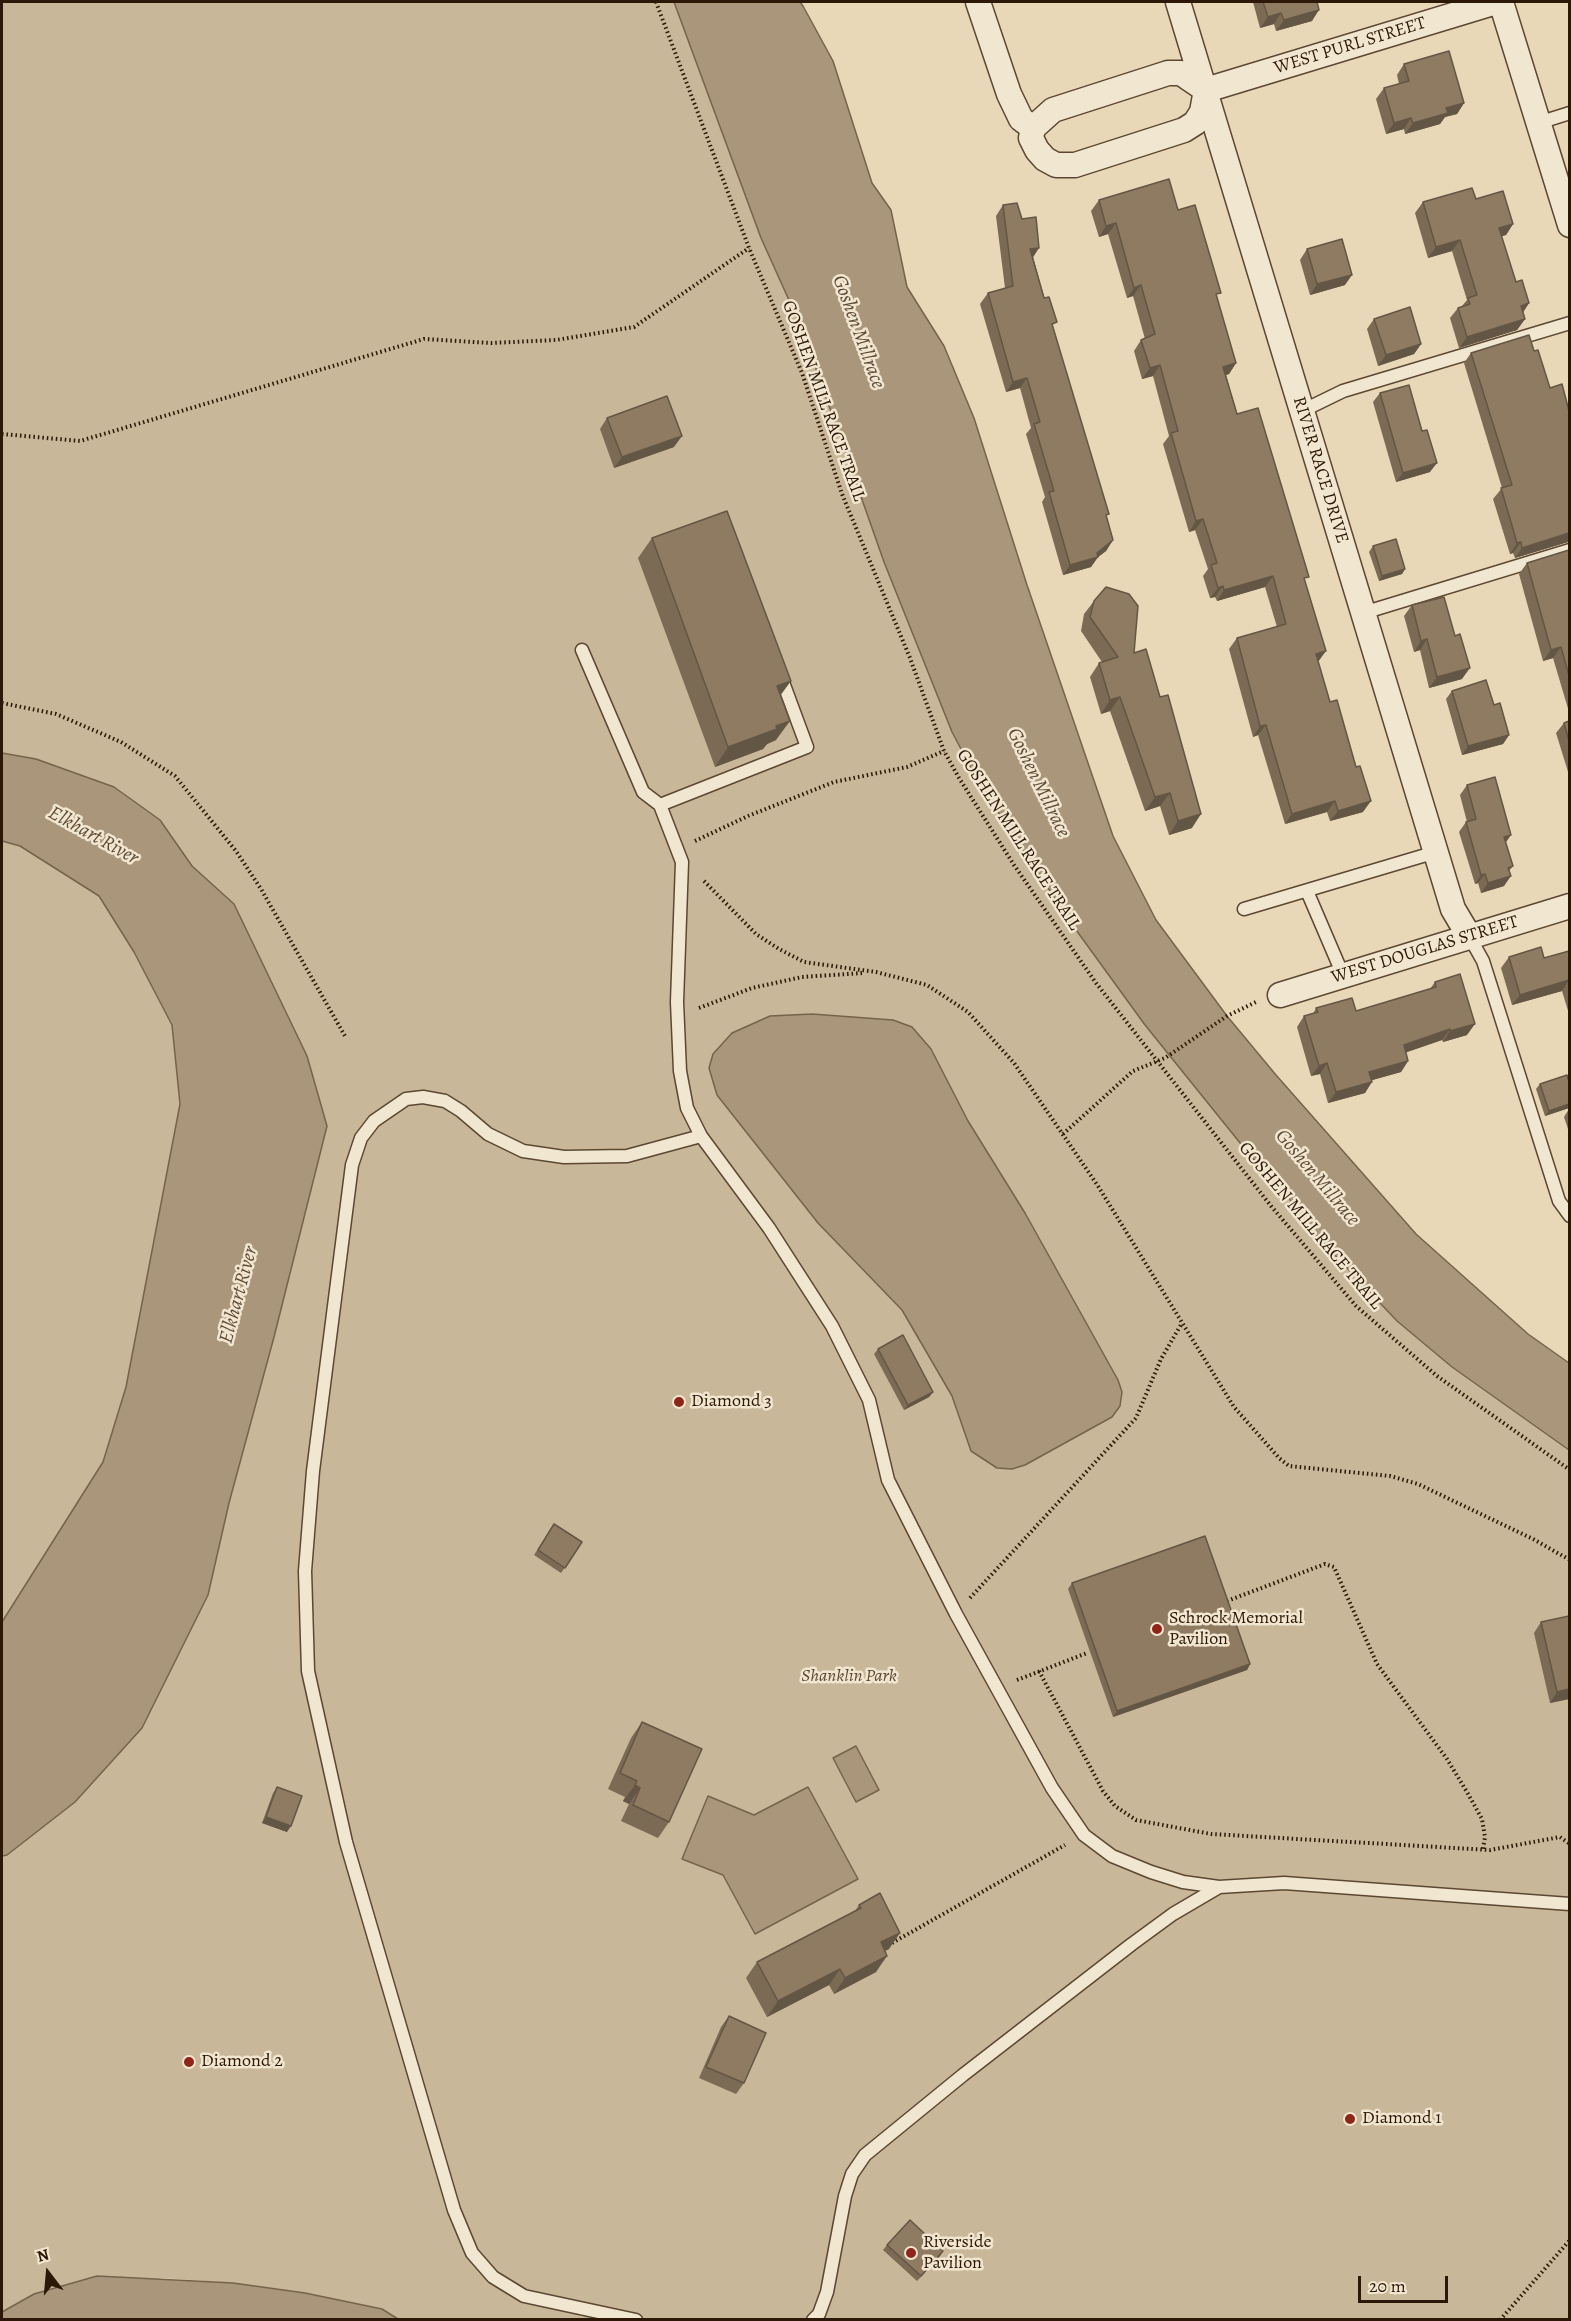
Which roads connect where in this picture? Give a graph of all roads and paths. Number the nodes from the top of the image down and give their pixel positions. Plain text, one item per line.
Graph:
1 (656, 2) edge
2 (978, 2) edge
3 (1178, 2) edge
4 (1496, 2) edge
5 (1501, 2) edge
6 (1206, 90) junction
7 (1569, 113) edge
8 (1538, 123) junction
9 (1034, 128) junction
10 (1569, 225) edge
11 (749, 248) junction
12 (1569, 323) edge
13 (1302, 411) junction
14 (2, 434) edge
15 (1569, 550) edge
16 (1363, 613) junction
17 (582, 650) dead end
18 (774, 657) edge
19 (2, 703) edge
20 (944, 751) junction
21 (660, 805) junction
22 (679, 849) junction
23 (1436, 852) junction
24 (1307, 891) junction
25 (1569, 906) edge
26 (1244, 909) dead end
27 (1469, 936) junction
28 (876, 972) junction
29 (1343, 975) junction
30 (1280, 995) dead end
31 (1236, 1010) dead end
32 (678, 1022) junction
33 (345, 1036) dead end
34 (1159, 1060) junction
35 (1063, 1134) junction
36 (701, 1136) junction
37 (1569, 1216) edge
38 (1182, 1323) junction
39 (1569, 1470) edge
40 (1569, 1560) edge
41 (1227, 1601) edge
42 (956, 1614) junction
43 (1087, 1653) dead end
44 (1084, 1835) junction
45 (1569, 1844) edge
46 (1483, 1849) junction
47 (1219, 1887) junction
48 (1569, 1904) edge
49 (892, 1943) edge
50 (1569, 2240) edge
51 (636, 2319) edge
52 (813, 2319) edge
53 (1500, 2319) edge

1 - 11 path, GOSHEN MILL RACE TRAIL
2 - 9 street
3 - 6 street, RIVER RACE DRIVE
4 - 6 street, WEST PURL STREET
5 - 8 street
6 - 9 street
6 - 9 street
6 - 13 street, RIVER RACE DRIVE
7 - 8 lane
8 - 10 street
11 - 14 path
11 - 20 path, GOSHEN MILL RACE TRAIL
12 - 13 lane
13 - 16 street, RIVER RACE DRIVE
15 - 16 lane
16 - 23 street, RIVER RACE DRIVE
17 - 21 lane
18 - 21 lane
19 - 33 path
20 - 22 path
20 - 34 path, GOSHEN MILL RACE TRAIL
21 - 22 lane
22 - 28 path
22 - 32 lane
23 - 24 lane
23 - 27 street, RIVER RACE DRIVE
24 - 26 lane
24 - 29 lane
25 - 27 street, WEST DOUGLAS STREET
27 - 29 street, WEST DOUGLAS STREET
27 - 37 lane
28 - 32 path
28 - 35 path
29 - 30 street, WEST DOUGLAS STREET
31 - 34 path
32 - 36 lane
34 - 35 path
34 - 39 path, GOSHEN MILL RACE TRAIL
35 - 38 path
36 - 42 lane
36 - 51 lane
38 - 40 path
38 - 42 path
41 - 46 path
42 - 44 lane
43 - 46 path
44 - 47 lane
44 - 49 path
45 - 46 path
47 - 48 lane
47 - 52 lane
50 - 53 path

